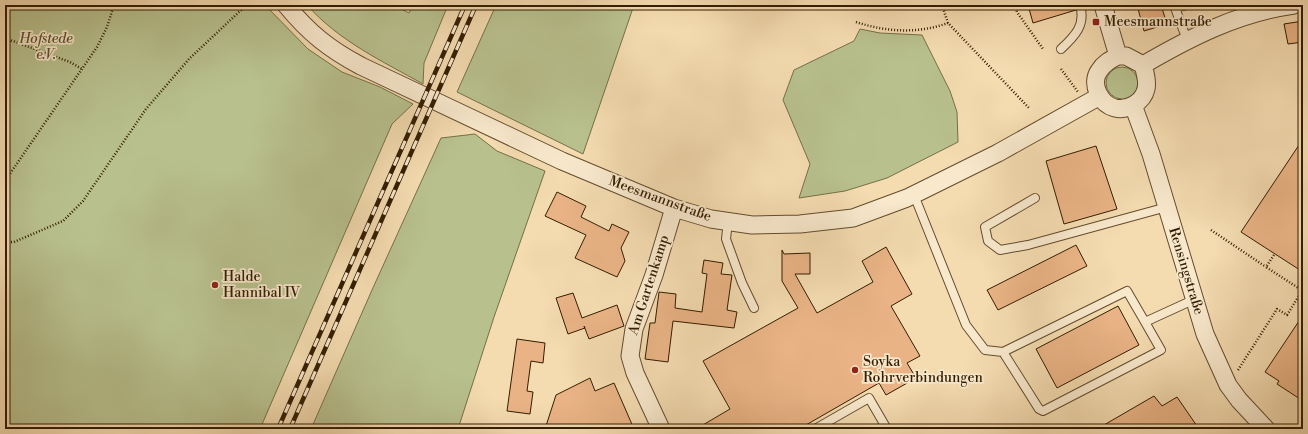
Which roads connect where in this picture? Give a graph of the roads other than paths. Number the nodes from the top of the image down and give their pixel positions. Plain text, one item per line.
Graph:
1 (286, 5) edge
2 (1080, 5) edge
3 (1103, 5) edge
4 (1187, 5) edge
5 (1294, 5) edge
6 (1175, 7) edge
7 (1187, 40) junction
8 (1061, 49) dead end
9 (1118, 56) junction
10 (1143, 65) junction
11 (1100, 96) junction
12 (1133, 105) junction
13 (914, 195) junction
14 (1035, 198) dead end
15 (1167, 207) junction
16 (674, 208) junction
17 (728, 222) junction
18 (1194, 300) junction
19 (754, 308) dead end
20 (1145, 322) junction
21 (1003, 352) junction
22 (1268, 428) edge
23 (661, 429) edge
24 (815, 429) edge
25 (887, 429) edge

1 - 16 street, Meesmannstraße
2 - 8 lane
3 - 9 street
4 - 6 lane
5 - 7 street
6 - 7 lane
7 - 10 street
9 - 10 street
9 - 11 street
10 - 12 street
11 - 12 street
11 - 13 street, Meesmannstraße
12 - 15 street, Rensingstraße
13 - 17 street, Meesmannstraße
13 - 21 lane
14 - 15 lane
15 - 18 street, Rensingstraße
16 - 17 street, Meesmannstraße
16 - 23 street, Am Gartenkamp
17 - 19 lane
18 - 20 lane
18 - 22 street, Rensingstraße
20 - 21 lane
20 - 21 lane
24 - 25 lane

